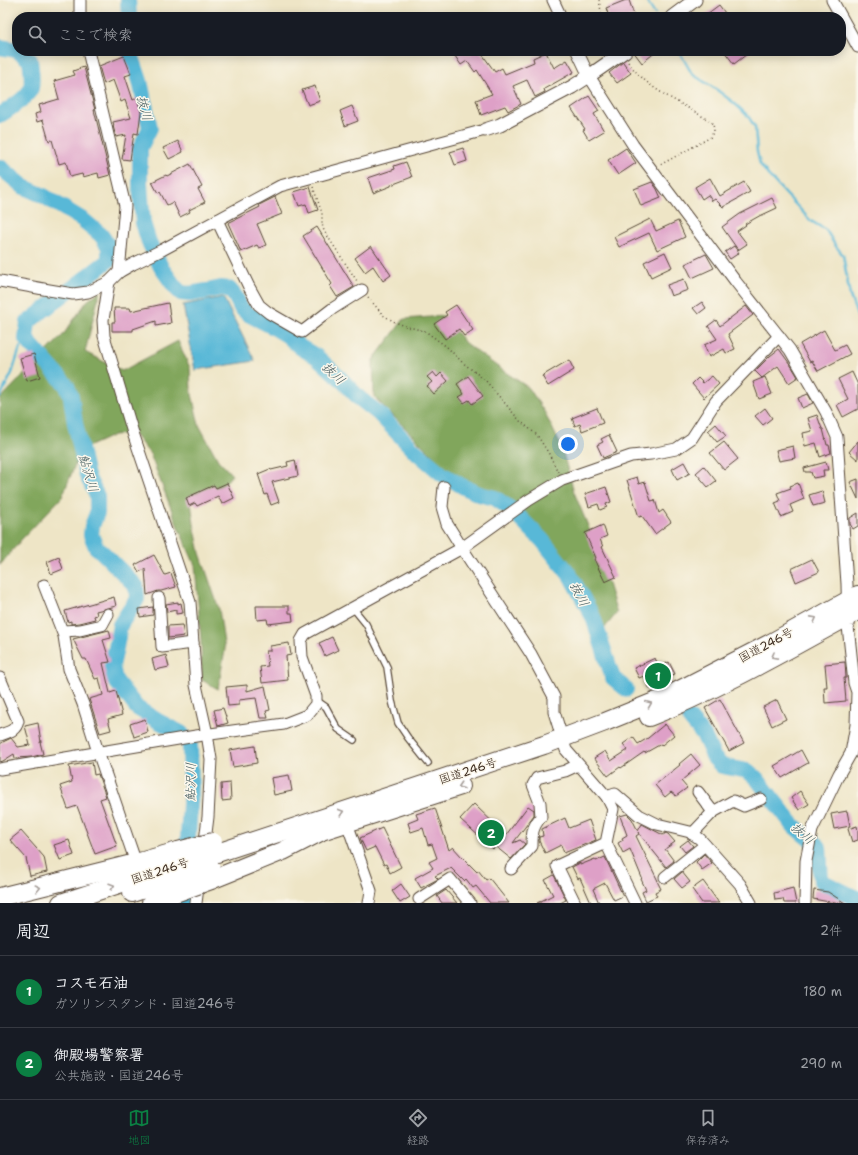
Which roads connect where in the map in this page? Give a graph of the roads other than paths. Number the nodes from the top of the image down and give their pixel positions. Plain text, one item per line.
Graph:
1 (80, 0) edge
2 (553, 0) edge
3 (695, 0) edge
4 (832, 0) edge
5 (80, 12) edge
6 (559, 12) edge
7 (679, 12) edge
8 (838, 12) edge
9 (846, 26) edge
10 (858, 48) edge
11 (89, 56) edge
12 (579, 56) edge
13 (618, 56) edge
14 (589, 76) junction
15 (485, 130) joint
16 (217, 220) junction
17 (119, 272) junction
18 (0, 281) edge
19 (109, 282) junction
20 (362, 290) road end
21 (779, 336) junction
22 (444, 488) dead end
23 (462, 548) junction
24 (44, 586) dead end
25 (159, 598) dead end
26 (853, 606) edge
27 (353, 608) junction
28 (108, 614) dead end
29 (62, 631) junction
30 (193, 643) junction
31 (0, 678) edge
32 (857, 692) edge
33 (316, 700) junction
34 (207, 734) junction
35 (0, 735) edge
36 (354, 740) dead end
37 (564, 745) junction
38 (98, 752) junction
39 (428, 763) dead end
40 (578, 765) junction
41 (0, 769) edge
42 (698, 792) dead end
43 (607, 797) junction
44 (760, 799) dead end
45 (713, 812) junction
46 (347, 823) junction
47 (321, 825) junction
48 (692, 834) junction
49 (606, 843) junction
50 (705, 845) junction
51 (212, 861) junction
52 (136, 864) junction
53 (511, 869) dead end
54 (177, 872) junction
55 (665, 877) dead end
56 (0, 897) edge
57 (419, 899) dead end
58 (61, 903) edge
59 (101, 903) edge
60 (151, 903) edge
61 (196, 903) edge
62 (369, 903) edge
63 (470, 903) edge
64 (575, 903) edge
65 (636, 903) edge
66 (751, 903) edge
67 (805, 903) edge

1 - 5 street
2 - 6 street
3 - 7 street
4 - 8 street
9 - 10 street
11 - 17 street
12 - 14 street
13 - 14 street
14 - 15 street
14 - 21 street
15 - 16 street
16 - 17 street
16 - 20 street
17 - 19 street
18 - 19 street
19 - 30 street
21 - 23 street
21 - 26 street
22 - 23 street
23 - 27 street
23 - 37 street
24 - 29 street
25 - 30 street
26 - 32 street
26 - 37 highway, 国道246号
27 - 33 street
27 - 39 lane
28 - 29 street
29 - 38 street
30 - 34 street
31 - 35 street
32 - 67 street
33 - 34 street
33 - 36 lane
34 - 38 street
34 - 61 street
37 - 40 street
37 -> 46 highway, 国道246号
47 -> 37 highway, 国道246号
38 - 41 street
38 - 52 street
40 - 43 street
40 - 53 street
42 - 45 street
43 - 48 street
43 - 49 street
44 - 45 street
45 - 48 street
46 - 47 highway, 国道246号
46 - 62 street
47 - 51 highway
47 - 51 highway
48 - 50 street
49 - 64 street
49 - 65 street
50 - 55 street
50 - 66 street
51 - 54 highway, bridge
51 - 54 highway, bridge
52 - 54 highway
56 -> 52 highway
58 -> 54 highway, 国道246号
54 - 59 highway, 国道246号
54 - 60 highway
57 - 63 street

